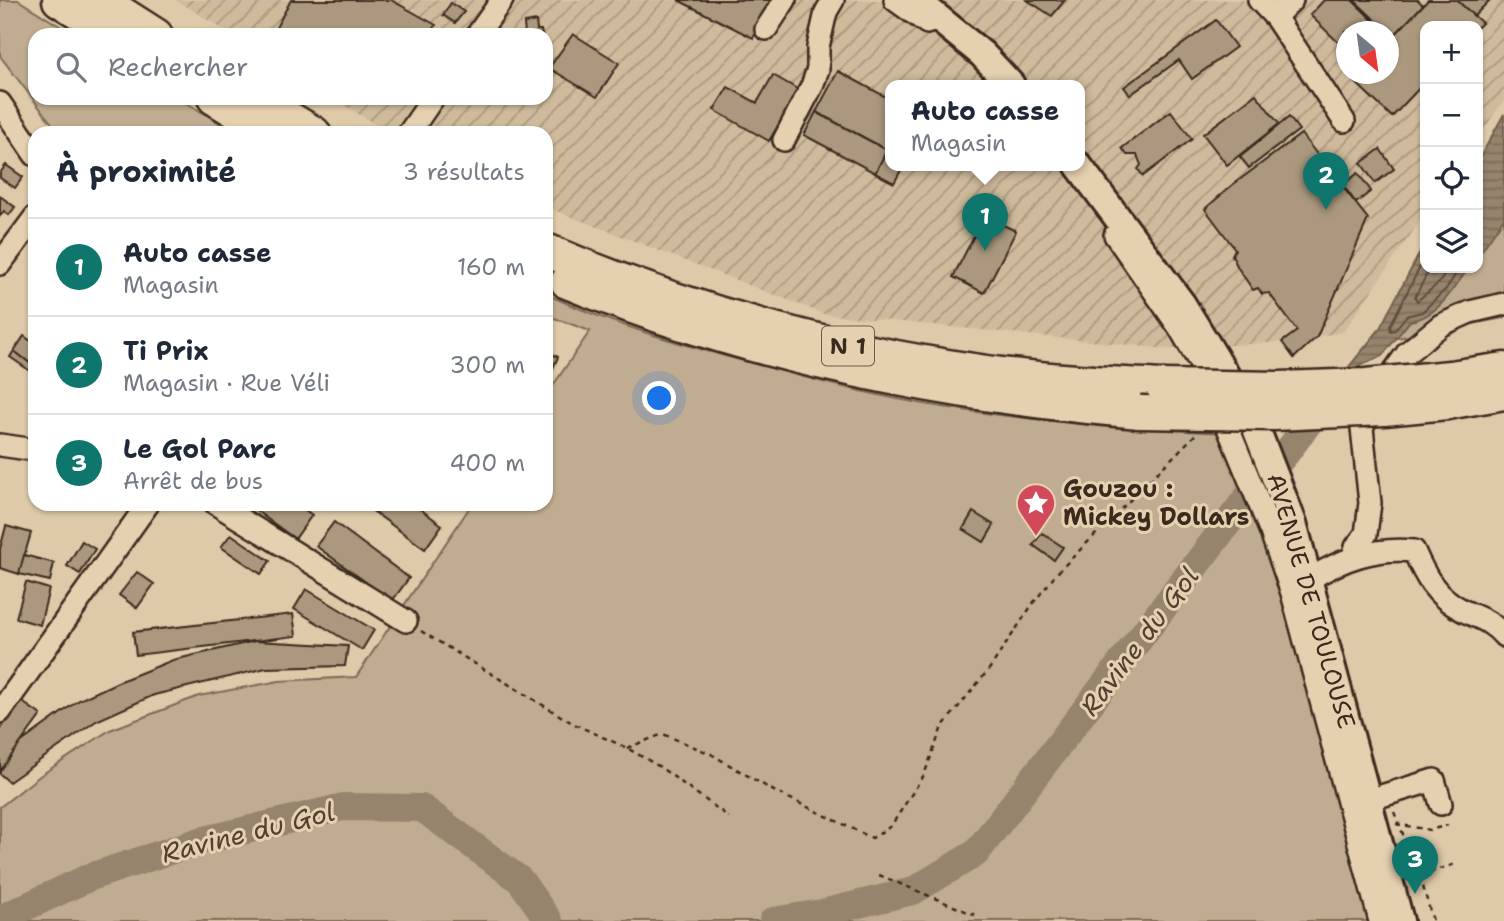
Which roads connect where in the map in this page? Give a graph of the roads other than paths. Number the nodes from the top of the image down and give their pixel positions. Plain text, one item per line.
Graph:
1 (59, 0) edge
2 (101, 0) edge
3 (785, 0) edge
4 (833, 0) edge
5 (895, 0) edge
6 (916, 0) edge
7 (1259, 0) edge
8 (1292, 0) edge
9 (497, 2) edge
10 (1275, 18) junction
11 (104, 28) edge
12 (145, 28) edge
13 (481, 28) edge
14 (766, 29) dead end
15 (991, 80) edge
16 (1007, 80) edge
17 (0, 103) edge
18 (225, 105) edge
19 (268, 105) edge
20 (428, 105) edge
21 (1345, 121) dead end
22 (260, 126) edge
23 (302, 126) edge
24 (414, 126) edge
25 (784, 139) dead end
26 (28, 145) edge
27 (1068, 171) edge
28 (1082, 171) edge
29 (28, 225) edge
30 (3, 252) edge
31 (553, 253) edge
32 (553, 277) edge
33 (1504, 304) edge
34 (1504, 369) edge
35 (1448, 389) junction
36 (1504, 393) edge
37 (1504, 399) edge
38 (0, 445) edge
39 (28, 449) edge
40 (1275, 509) junction
41 (143, 511) edge
42 (227, 511) edge
43 (1353, 557) junction
44 (1310, 579) junction
45 (406, 621) road end
46 (1504, 636) edge
47 (0, 712) edge
48 (1378, 797) junction
49 (1441, 804) dead end
50 (1380, 921) edge
51 (1400, 921) edge

1 - 11 highway
2 - 12 highway
3 - 14 street
4 - 25 street
5 - 15 street
6 - 16 main road
7 - 10 street
8 - 10 street
9 - 13 street
10 - 21 street
17 - 26 street
18 - 22 highway
19 - 23 highway
20 - 24 street
27 - 40 street
28 - 40 main road, AVENUE DE TOULOUSE
29 - 30 street
31 - 35 highway, N 1, bridge
32 - 35 highway, N 1, bridge
33 - 43 street
34 - 35 highway, N 1
35 - 36 highway, N 1
35 - 37 highway
38 - 39 street
40 - 44 main road, AVENUE DE TOULOUSE
40 - 50 street
41 - 47 street
42 - 45 street
43 - 44 street
43 - 46 street
44 - 48 main road, AVENUE DE TOULOUSE
48 - 49 street
48 - 51 main road, AVENUE DE TOULOUSE

